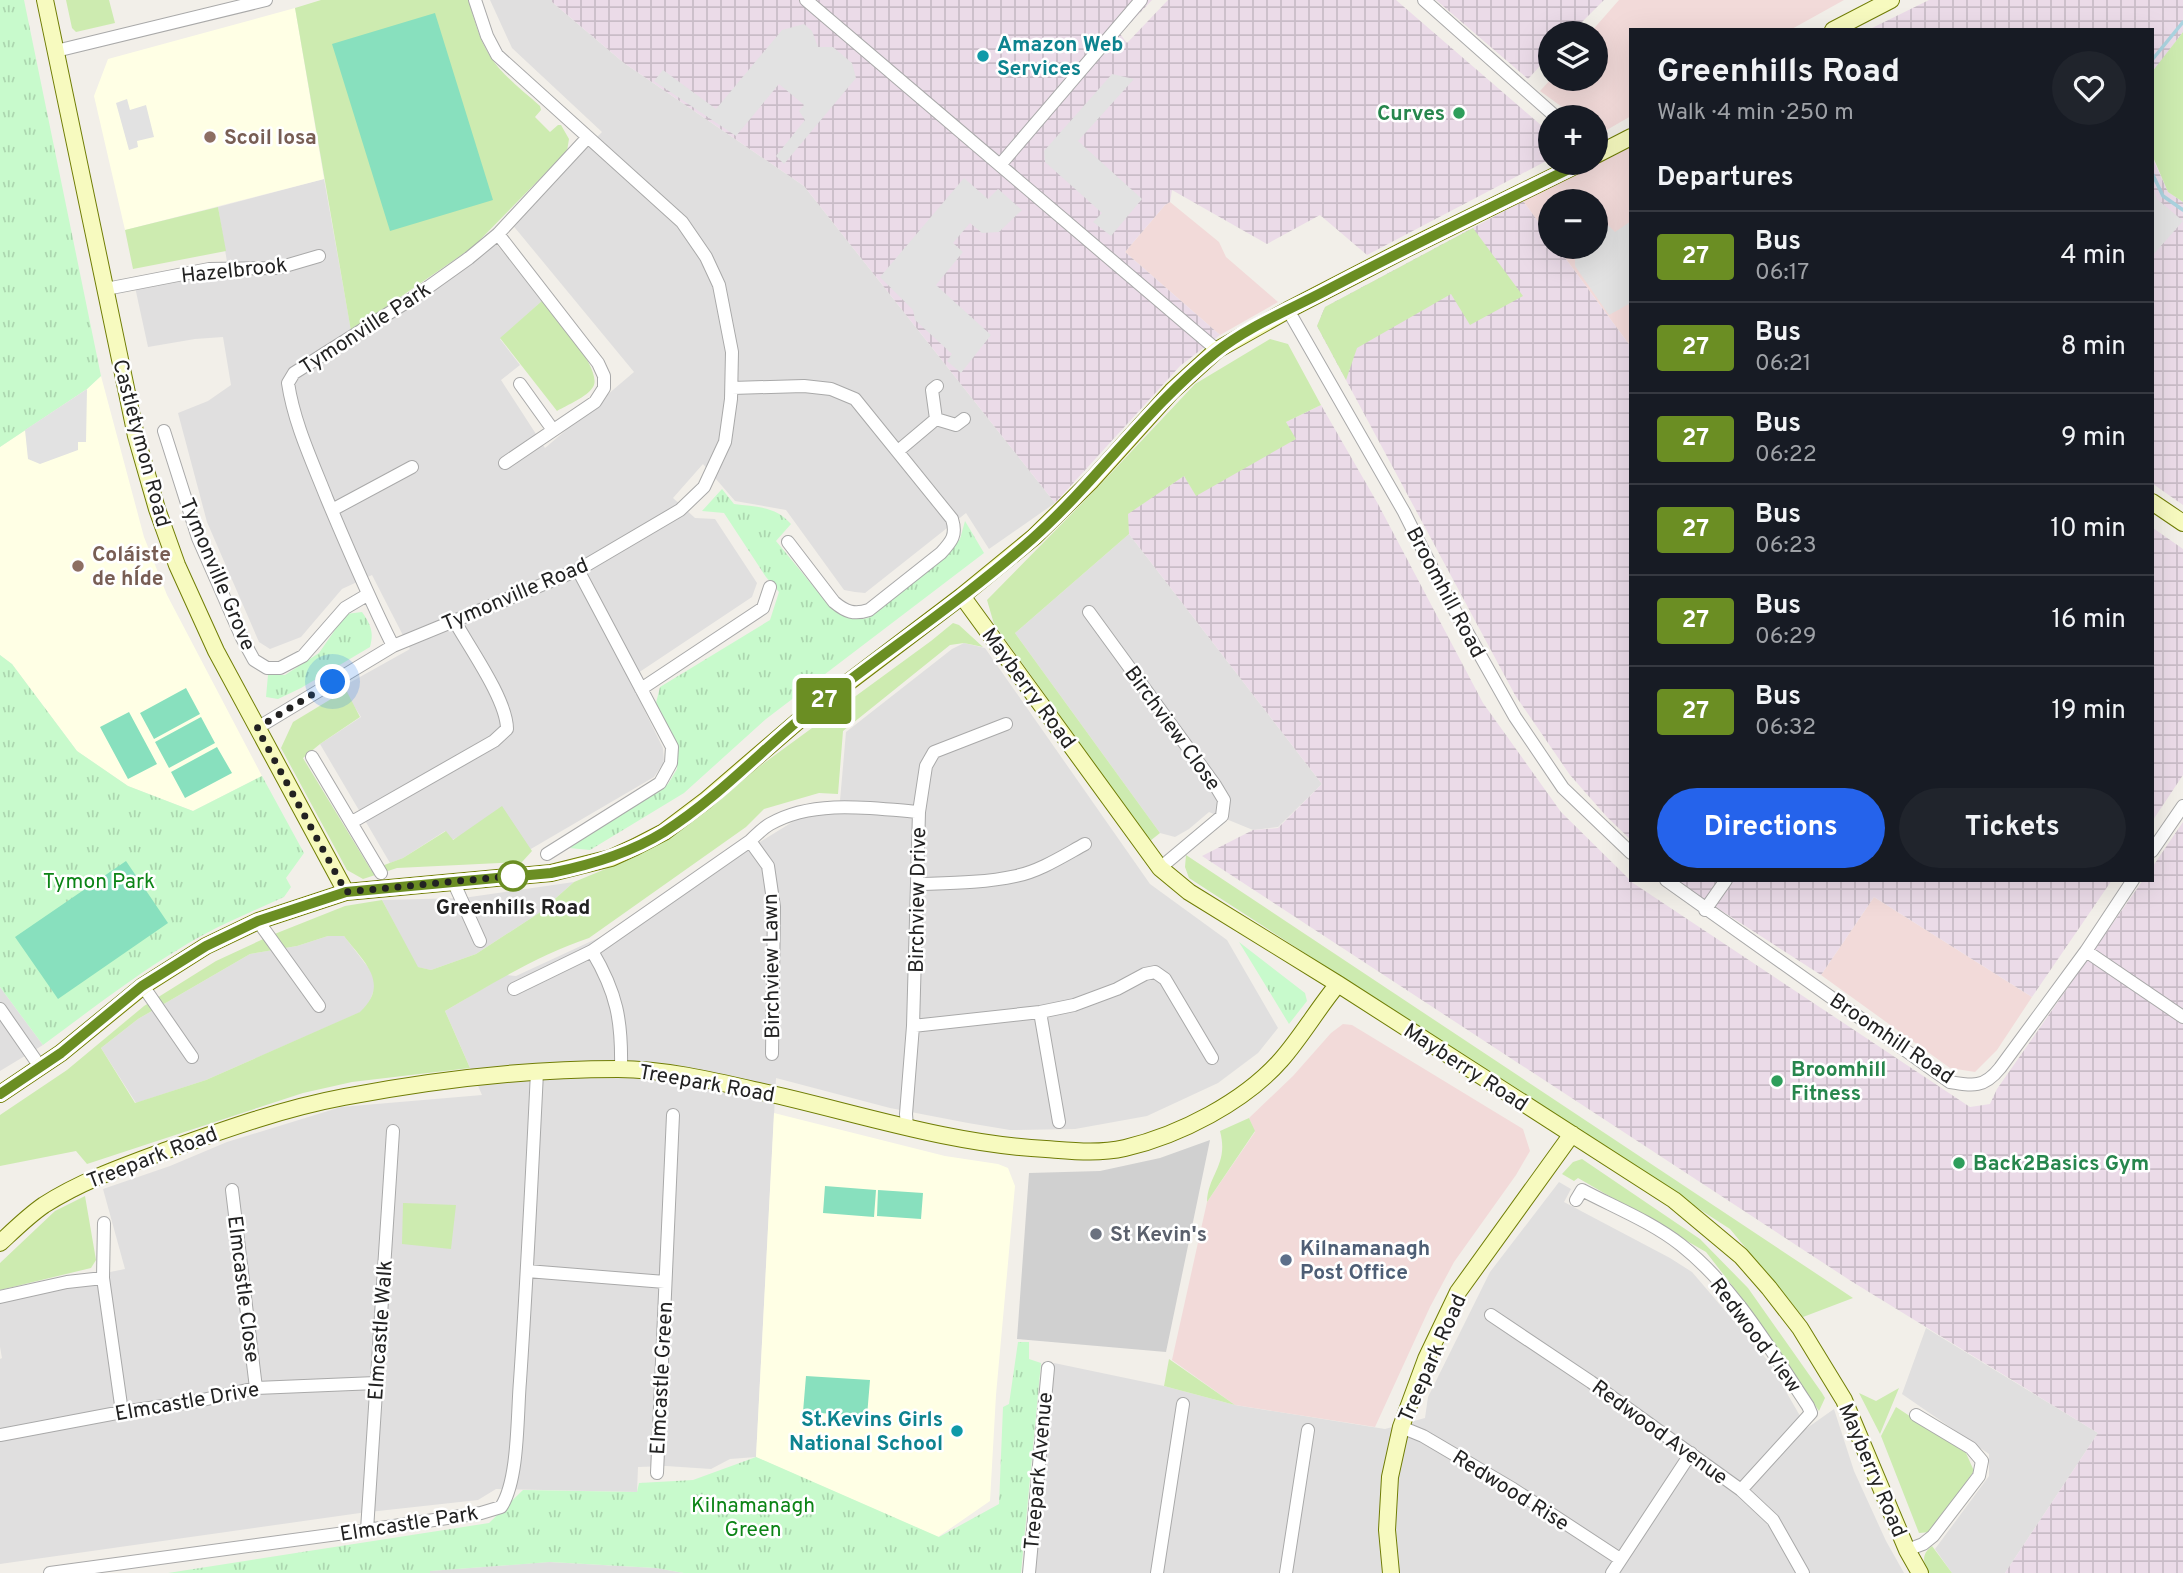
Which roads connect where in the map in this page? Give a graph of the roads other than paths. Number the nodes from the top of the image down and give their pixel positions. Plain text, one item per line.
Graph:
1 (45, 0) edge
2 (266, 0) edge
3 (475, 0) edge
4 (806, 0) edge
5 (1141, 0) edge
6 (1424, 0) edge
7 (1891, 0) edge
8 (1837, 28) edge
9 (56, 51) junction
10 (1542, 105) edge
11 (588, 137) junction
12 (1629, 138) edge
13 (1608, 149) edge
14 (1000, 165) junction
15 (1557, 175) edge
16 (498, 234) junction
17 (319, 256) dead end
18 (106, 289) junction
19 (1288, 310) junction
20 (1217, 350) junction
21 (520, 384) dead end
22 (937, 386) dead end
23 (732, 388) junction
24 (936, 419) junction
25 (964, 419) dead end
26 (553, 430) junction
27 (164, 431) dead end
28 (898, 451) junction
29 (505, 463) dead end
30 (412, 467) dead end
31 (2154, 503) edge
32 (332, 510) junction
33 (2183, 523) edge
34 (788, 542) dead end
35 (578, 570) junction
36 (770, 587) dead end
37 (367, 595) junction
38 (962, 596) junction
39 (1089, 612) dead end
40 (454, 620) junction
41 (393, 646) junction
42 (641, 689) junction
43 (1006, 724) dead end
44 (257, 728) junction
45 (312, 757) dead end
46 (2183, 806) edge
47 (919, 812) junction
48 (352, 822) junction
49 (750, 841) junction
50 (1085, 844) dead end
51 (2154, 848) edge
52 (1629, 851) edge
53 (547, 854) dead end
54 (1160, 868) junction
55 (381, 873) dead end
56 (453, 881) junction
57 (1669, 882) edge
58 (1725, 882) edge
59 (2132, 882) edge
60 (918, 884) junction
61 (346, 892) junction
62 (1706, 910) junction
63 (258, 921) junction
64 (480, 941) dead end
65 (592, 951) junction
66 (2086, 951) junction
67 (1338, 984) junction
68 (142, 986) junction
69 (514, 989) dead end
70 (318, 1006) dead end
71 (0, 1009) edge
72 (1040, 1012) junction
73 (2183, 1017) edge
74 (913, 1026) junction
75 (772, 1054) dead end
76 (192, 1057) dead end
77 (1212, 1058) dead end
78 (41, 1068) junction
79 (621, 1069) junction
80 (537, 1072) junction
81 (0, 1094) edge
82 (673, 1115) dead end
83 (1059, 1122) dead end
84 (907, 1127) junction
85 (393, 1131) dead end
86 (1572, 1134) junction
87 (232, 1190) dead end
88 (1576, 1200) dead end
89 (104, 1223) dead end
90 (0, 1243) edge
91 (527, 1271) junction
92 (103, 1278) junction
93 (666, 1282) junction
94 (0, 1297) edge
95 (1492, 1315) dead end
96 (1048, 1368) dead end
97 (376, 1383) junction
98 (256, 1388) junction
99 (1183, 1404) dead end
100 (122, 1412) junction
101 (1916, 1415) dead end
102 (1401, 1427) junction
103 (1308, 1430) dead end
104 (0, 1435) edge
105 (1691, 1453) junction
106 (657, 1473) dead end
107 (1741, 1490) junction
108 (367, 1530) junction
109 (1908, 1550) junction
110 (1619, 1559) junction
111 (50, 1573) edge
112 (1029, 1573) edge
113 (1157, 1573) edge
114 (1286, 1573) edge
115 (1391, 1573) edge
116 (1612, 1573) edge
117 (1803, 1573) edge
118 (1920, 1573) edge

1 - 9 street, Castletymon Road
2 - 9 street
3 - 11 street, Tymonville Road
4 - 14 street
5 - 14 street
6 - 10 street
7 - 8 street
9 - 18 street, Castletymon Road
11 - 16 street, Tymonville Park
11 - 23 street, Tymonville Road
12 - 13 street
14 - 20 street
15 - 19 street
16 - 26 street
16 - 32 street, Tymonville Park
17 - 18 street, Hazelbrook
18 - 44 street, Castletymon Road
19 - 20 street
19 - 52 street, Broomhill Road
20 - 38 street
21 - 26 street
22 - 24 street
23 - 28 street
23 - 35 street, Tymonville Road
24 - 25 street
24 - 28 street
26 - 29 street
27 - 37 street, Tymonville Grove
28 - 34 street
30 - 32 street
31 - 33 street
32 - 37 street, Tymonville Park
35 - 40 street, Tymonville Road
35 - 42 street
36 - 42 street
37 - 41 street, Tymonville Park
38 - 54 street, Mayberry Road
38 - 56 street
39 - 54 street, Birchview Close
40 - 41 street, Tymonville Road
40 - 48 street
41 - 44 street, Tymonville Road
42 - 53 street
43 - 47 street, Birchview Drive
44 - 61 street, Castletymon Road
45 - 48 street
46 - 51 street
47 - 49 street
47 - 60 street, Birchview Drive
48 - 55 street
49 - 65 street
49 - 75 street, Birchview Lawn
50 - 60 street
54 - 67 street, Mayberry Road
56 - 61 street
56 - 64 street
57 - 62 street, Broomhill Road
58 - 62 street
59 - 66 street, Broomhill Road
60 - 74 street, Birchview Drive
61 - 63 street
62 - 66 street, Broomhill Road
63 - 68 street
63 - 70 street
65 - 69 street
65 - 79 street
66 - 73 street
67 - 84 street, Treepark Road
67 - 86 street, Mayberry Road
68 - 76 street
68 - 78 street
71 - 78 street
72 - 74 street
72 - 77 street
72 - 83 street
74 - 84 street, Birchview Drive
78 - 81 street
79 - 80 street, Treepark Road
79 - 84 street, Treepark Road
80 - 90 street, Treepark Road
80 - 91 street, Elmcastle Park
82 - 93 street, Elmcastle Green
85 - 97 street, Elmcastle Walk
86 - 102 street, Treepark Road
86 - 109 street, Mayberry Road
87 - 98 street, Elmcastle Close
88 - 107 street, Redwood View
89 - 92 street
91 - 93 street, Elmcastle Green
91 - 108 street, Elmcastle Park
92 - 94 street
92 - 100 street
93 - 106 street, Elmcastle Green
95 - 105 street, Redwood Avenue
96 - 112 street, Treepark Avenue
97 - 98 street, Elmcastle Drive
97 - 108 street, Elmcastle Walk
98 - 100 street, Elmcastle Drive
99 - 113 street
100 - 104 street, Elmcastle Drive
101 - 109 street
102 - 110 street, Redwood Rise
102 - 115 street, Treepark Road
103 - 114 street
105 - 107 street, Redwood Avenue
105 - 110 street
107 - 117 street, Redwood Avenue
108 - 111 street, Elmcastle Park
109 - 118 street, Mayberry Road
110 - 116 street

